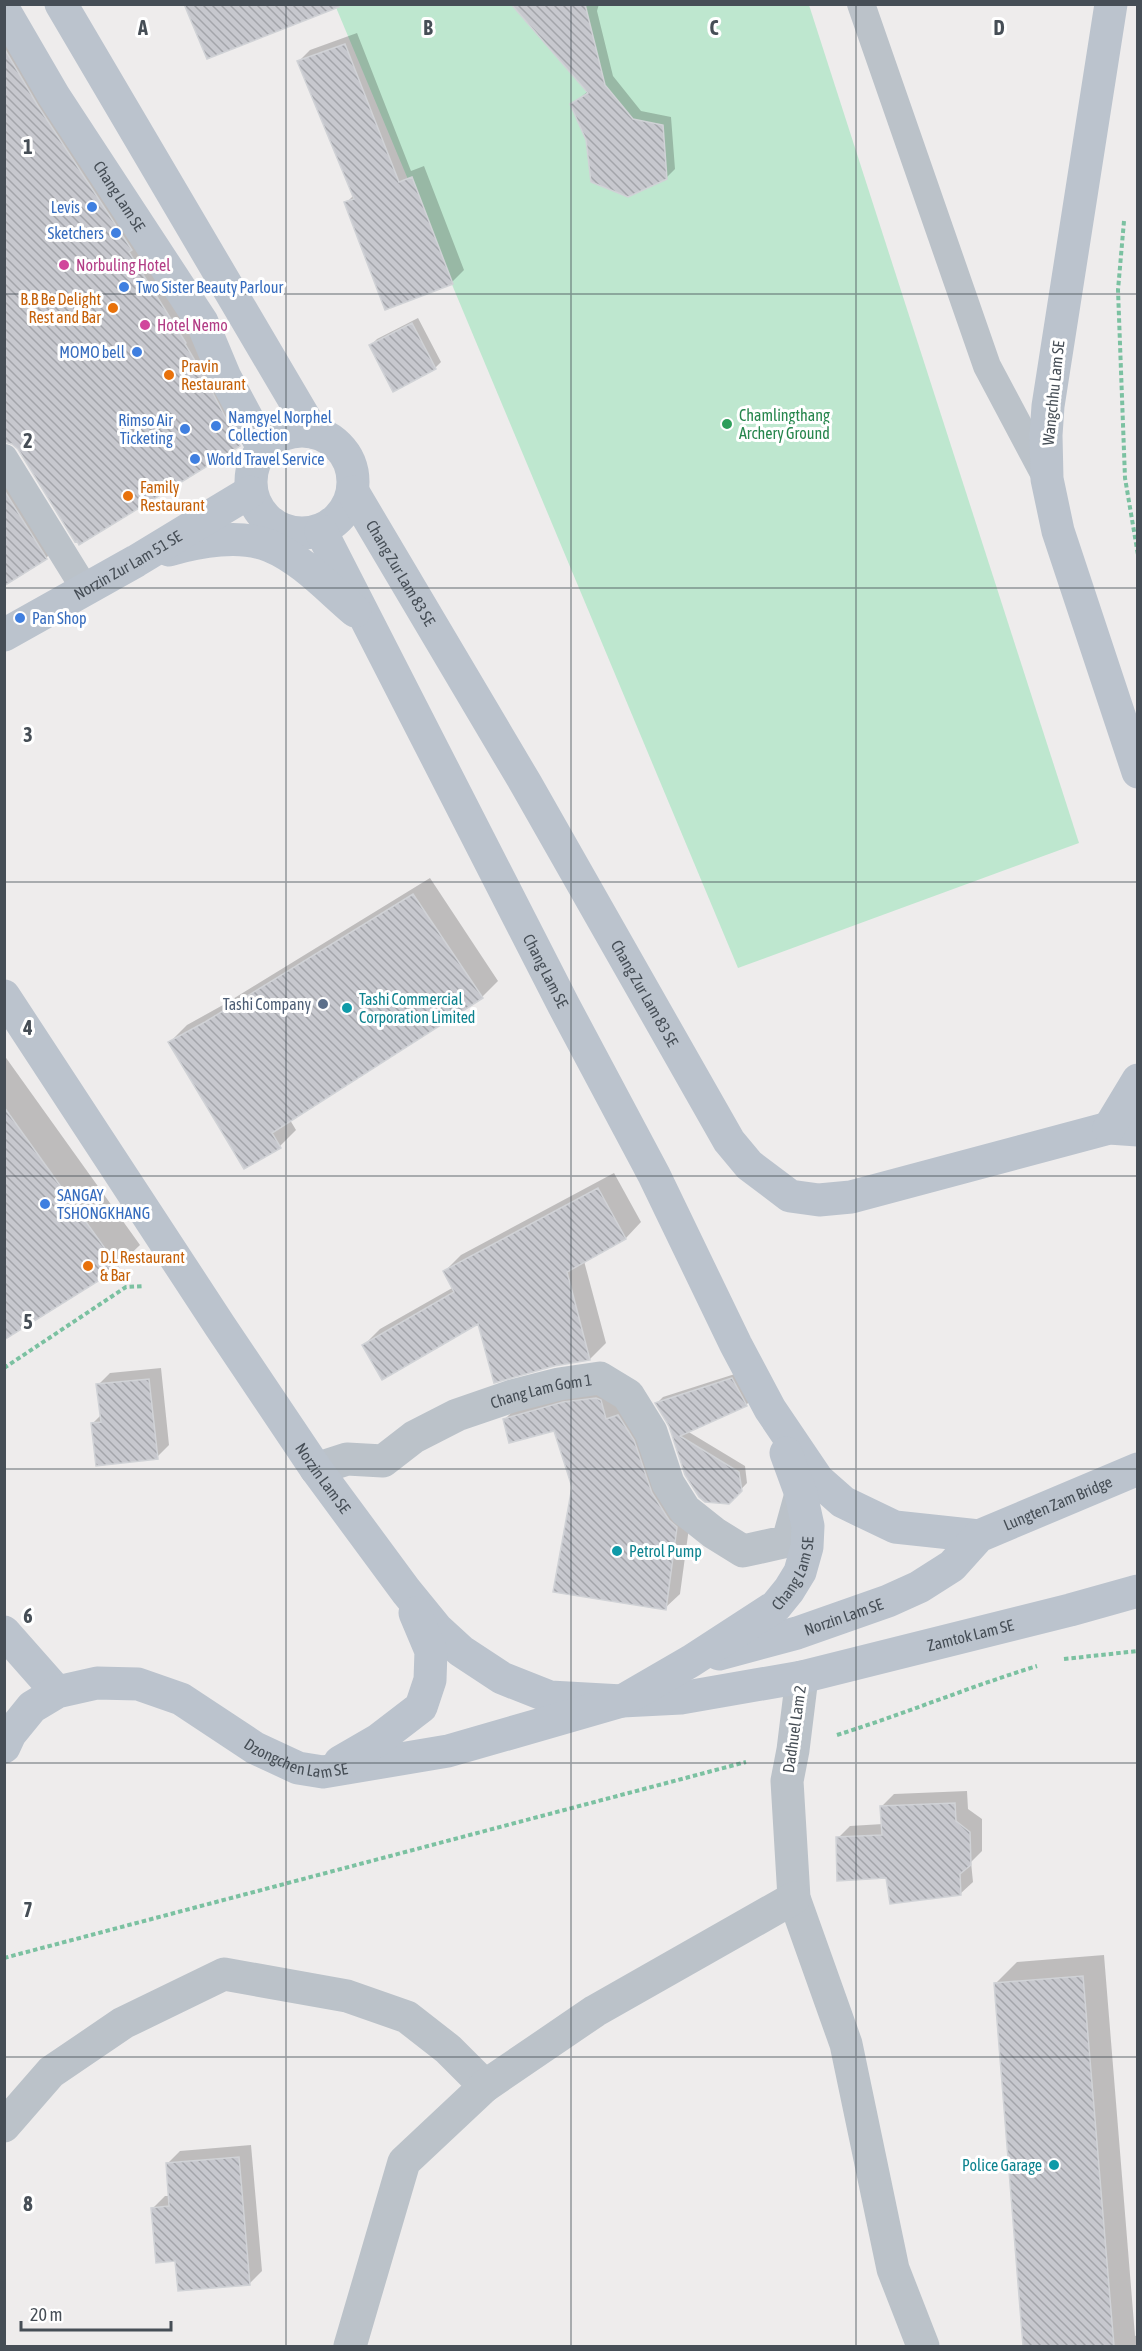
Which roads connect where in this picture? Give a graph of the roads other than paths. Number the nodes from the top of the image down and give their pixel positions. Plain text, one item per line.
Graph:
1 (61, 4) edge
2 (861, 4) edge
3 (1111, 4) edge
4 (4, 10) edge
5 (313, 432) junction
6 (263, 448) junction
7 (4, 458) edge
8 (1047, 479) junction
9 (250, 492) junction
10 (353, 492) junction
11 (321, 531) junction
12 (136, 561) junction
13 (85, 589) junction
14 (368, 622) junction
15 (4, 635) edge
16 (1137, 772) edge
17 (4, 996) edge
18 (1137, 1080) edge
19 (1123, 1129) edge
20 (770, 1409) junction
21 (316, 1469) junction
22 (1137, 1469) edge
23 (801, 1494) junction
24 (979, 1536) junction
25 (406, 1591) junction
26 (1137, 1591) edge
27 (4, 1632) edge
28 (691, 1661) junction
29 (802, 1677) junction
30 (57, 1692) junction
31 (622, 1701) junction
32 (4, 1747) edge
33 (323, 1772) junction
34 (794, 1898) junction
35 (485, 2086) junction
36 (4, 2126) edge
37 (350, 2346) edge
38 (923, 2346) edge

1 - 5 main road
2 - 8 lane
3 - 8 main road, Wangchhu Lam SE
4 - 6 main road, Chang Lam SE
5 - 6 main road
5 - 10 main road
6 - 9 main road
7 - 13 lane
8 - 16 main road, Wangchhu Lam SE
9 - 11 main road
9 - 12 main road, Norzin Zur Lam 51 SE
10 - 11 main road
10 - 19 main road, Chang Zur Lam 83 SE
11 - 14 main road, Chang Lam SE
12 - 13 main road, Norzin Zur Lam 51 SE
12 - 14 main road
13 - 15 main road, Norzin Zur Lam 51 SE
14 - 20 main road, Chang Lam SE
17 - 21 main road, Norzin Lam SE
18 - 19 main road, Chang Zur Lam 83 SE
20 - 23 main road, Chang Lam SE
20 - 24 main road, Chang Lam SE
21 - 23 street, Chang Lam Gom 1
21 - 25 main road, Norzin Lam SE
22 - 24 main road, Lungten Zam Bridge
23 - 28 main road, Chang Lam SE
24 - 28 main road, Norzin Lam SE
25 - 31 main road, Norzin Lam SE
25 - 33 main road
26 - 29 main road, Zamtok Lam SE
27 - 30 main road
28 - 31 main road
29 - 31 main road, Norzin Lam SE
29 - 34 street, Dadhuel Lam 2
30 - 32 main road, Dzongchen Lam SE
30 - 33 main road, Dzongchen Lam SE
31 - 33 main road, Dzongchen Lam SE
34 - 35 street
34 - 38 street, Dadhuel Lam 2
35 - 36 street
35 - 37 street

